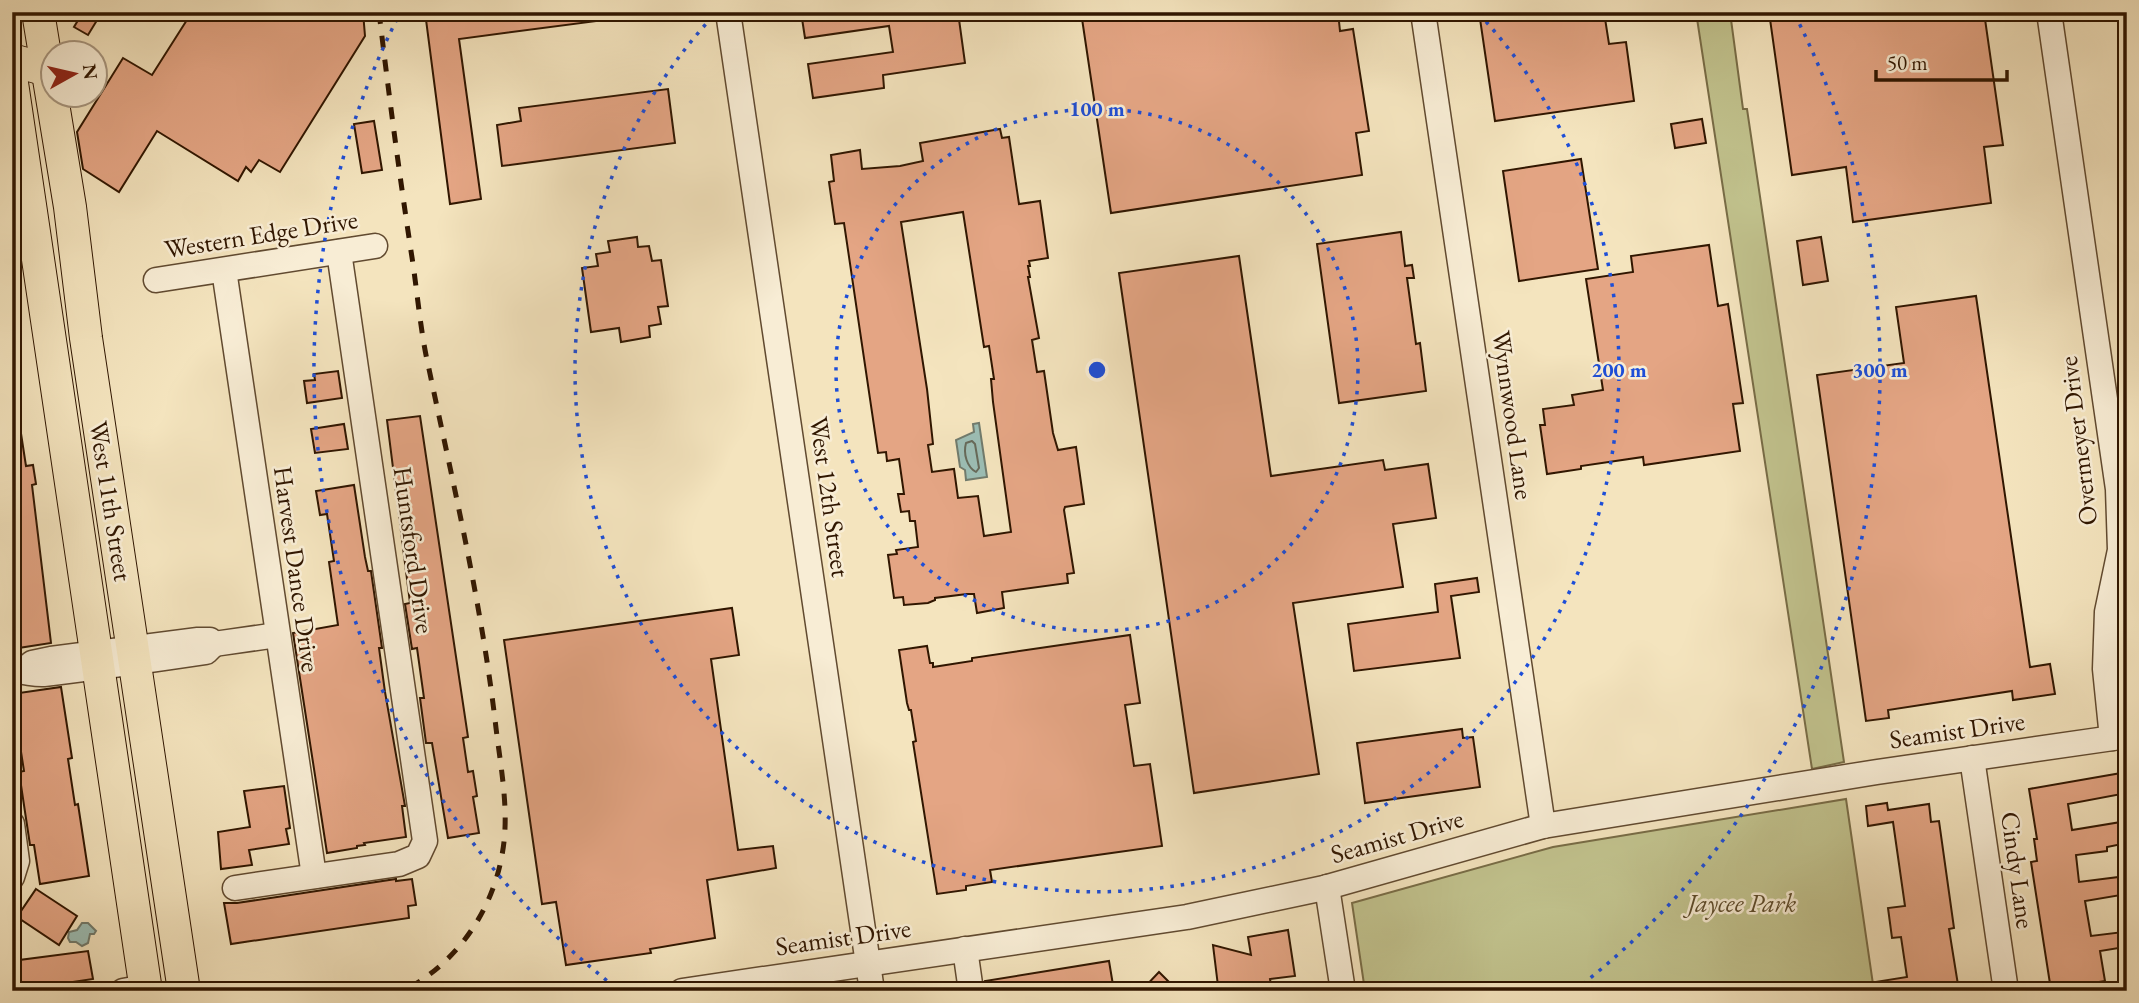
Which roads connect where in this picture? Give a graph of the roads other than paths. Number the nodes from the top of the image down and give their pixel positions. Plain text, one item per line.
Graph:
1 (38, 12) edge
2 (728, 12) edge
3 (1423, 12) edge
4 (2049, 12) edge
5 (42, 38) edge
6 (12, 60) edge
7 (38, 67) edge
8 (12, 83) edge
9 (53, 108) edge
10 (375, 246) dead end
11 (339, 252) junction
12 (224, 270) junction
13 (156, 280) dead end
14 (86, 338) junction
15 (51, 342) junction
16 (277, 635) junction
17 (116, 658) junction
18 (17, 671) edge
19 (2120, 737) edge
20 (1972, 758) junction
21 (12, 824) edge
22 (1543, 826) junction
23 (165, 872) junction
24 (314, 876) junction
25 (12, 877) edge
26 (129, 877) junction
27 (1327, 887) junction
28 (235, 888) dead end
29 (965, 949) junction
30 (868, 964) junction
31 (138, 990) edge
32 (184, 991) edge
33 (682, 991) edge
34 (872, 991) edge
35 (971, 991) edge
36 (1343, 991) edge
37 (2006, 991) edge

1 - 5 main road, West 11th Street
2 - 30 street, West 12th Street
3 - 22 street, Wynnwood Lane
4 - 19 street, Overmeyer Drive
6 - 7 main road
8 - 15 main road, West 11th Street
9 - 14 main road, West 11th Street
10 - 11 street, Western Edge Drive
11 - 12 street, Western Edge Drive
11 - 24 street, Huntsford Drive
12 - 13 street, Western Edge Drive
12 - 16 street, Harvest Dance Drive
14 - 15 main road
14 - 17 main road, West 11th Street
15 - 17 main road, West 11th Street
16 - 17 street
16 - 24 street, Harvest Dance Drive
17 - 18 street
17 - 23 main road, West 11th Street
17 - 26 main road, West 11th Street
19 - 20 street, Seamist Drive
20 - 22 street, Seamist Drive
20 - 37 street, Cindy Lane
21 - 25 street
22 - 27 street, Seamist Drive
23 - 26 main road
23 - 32 main road, West 11th Street
24 - 28 street
26 - 31 main road, West 11th Street
27 - 29 street, Seamist Drive
27 - 36 street
29 - 30 street, Seamist Drive
29 - 35 street
30 - 33 street, Seamist Drive
30 - 34 street, West 12th Street

